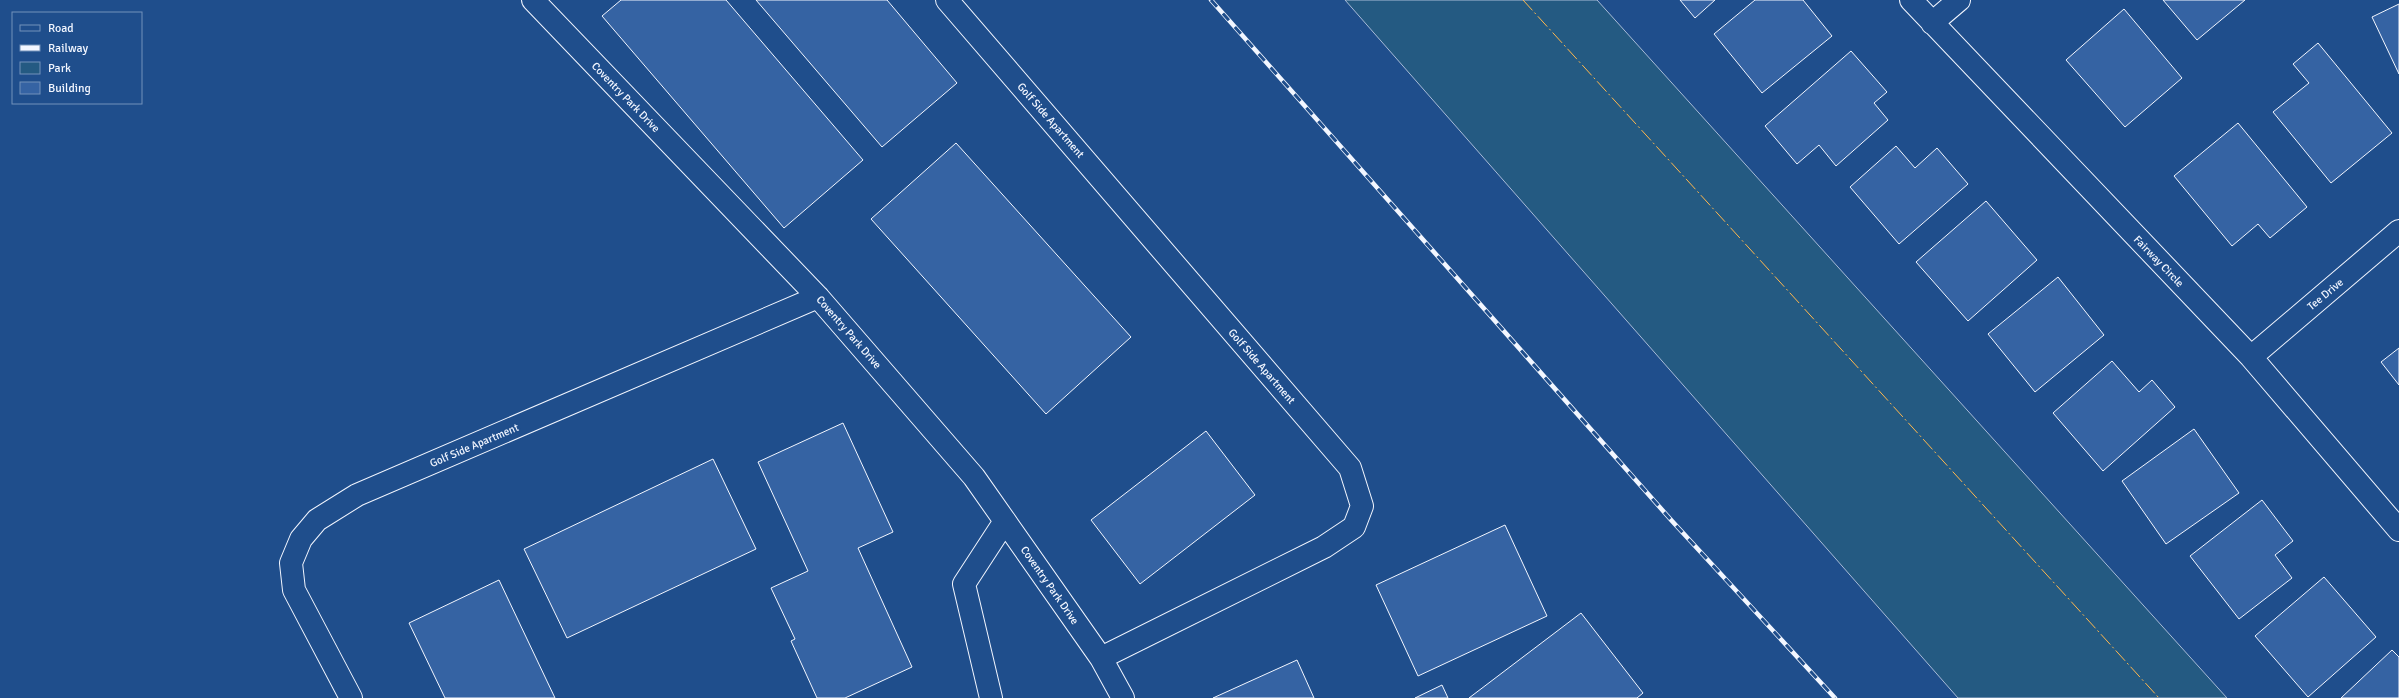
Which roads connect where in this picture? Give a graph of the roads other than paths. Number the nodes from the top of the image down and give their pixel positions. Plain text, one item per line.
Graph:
1 (533, 0) edge
2 (947, 0) edge
3 (1911, 0) edge
4 (1959, 0) edge
5 (1932, 23) junction
6 (2399, 231) edge
7 (818, 297) junction
8 (2251, 357) junction
9 (1005, 521) junction
10 (2399, 530) edge
11 (1101, 658) junction
12 (351, 698) edge
13 (991, 698) edge
14 (1123, 698) edge

1 - 7 street, Coventry Park Drive
2 - 11 street, Golf Side Apartment
3 - 5 street, Fairway Circle
4 - 5 street
5 - 8 street, Fairway Circle
6 - 8 street, Tee Drive
7 - 9 street, Coventry Park Drive
7 - 12 street, Golf Side Apartment
8 - 10 street, Fairway Circle
9 - 11 street, Coventry Park Drive
9 - 13 street
11 - 14 street, Coventry Park Drive

